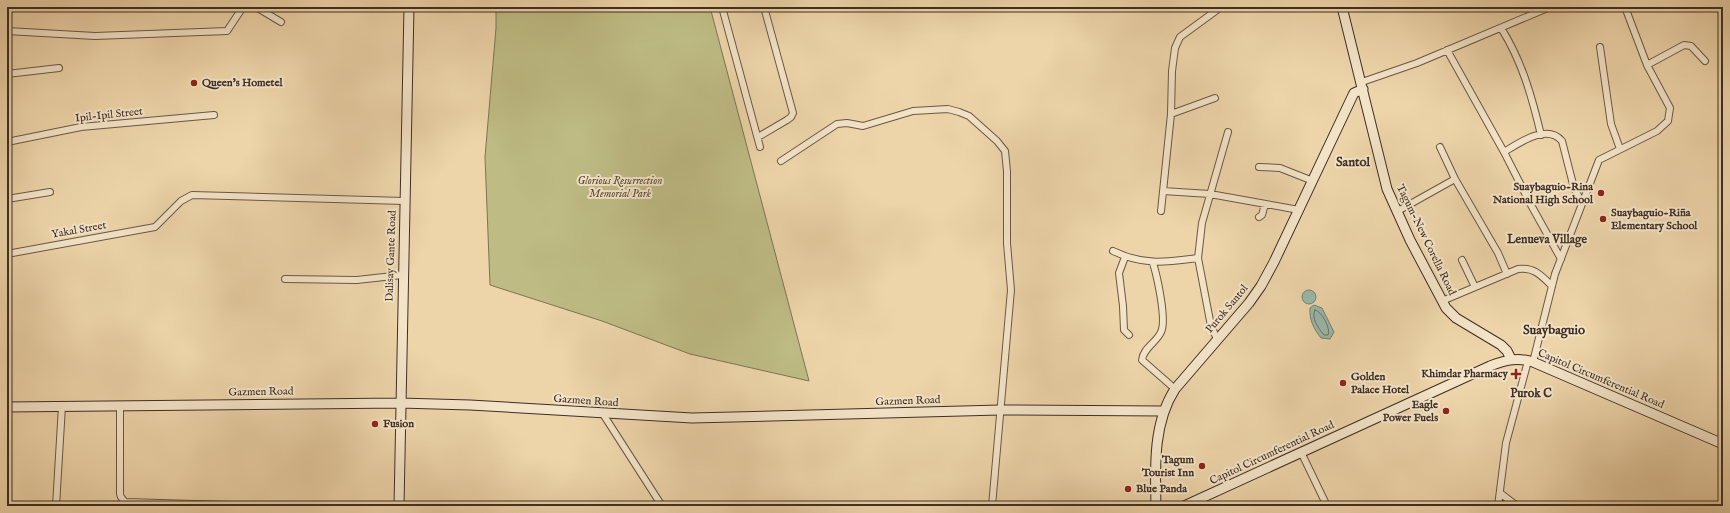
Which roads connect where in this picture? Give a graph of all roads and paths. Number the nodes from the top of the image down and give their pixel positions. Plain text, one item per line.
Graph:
1 (243, 7) edge
2 (256, 7) edge
3 (409, 7) edge
4 (722, 7) edge
5 (764, 7) edge
6 (1221, 7) edge
7 (1342, 7) edge
8 (1550, 7) edge
9 (1625, 7) edge
10 (281, 22) dead end
11 (1501, 28) junction
12 (7, 31) edge
13 (1600, 47) dead end
14 (1447, 50) junction
15 (1705, 61) dead end
16 (1648, 65) junction
17 (59, 68) dead end
18 (7, 74) edge
19 (1362, 86) junction
20 (1215, 98) dead end
21 (1171, 114) junction
22 (214, 115) dead end
23 (1228, 132) dead end
24 (1541, 135) junction
25 (758, 137) junction
26 (7, 142) edge
27 (760, 147) dead end
28 (1440, 147) dead end
29 (1620, 149) junction
30 (1504, 152) junction
31 (781, 160) dead end
32 (1259, 167) dead end
33 (1455, 180) junction
34 (1313, 181) junction
35 (1163, 191) junction
36 (50, 192) dead end
37 (1210, 194) junction
38 (7, 199) edge
39 (404, 201) junction
40 (1582, 203) junction
41 (1265, 204) junction
42 (1299, 210) junction
43 (1161, 211) dead end
44 (1396, 212) junction
45 (1259, 217) dead end
46 (1113, 250) dead end
47 (7, 254) edge
48 (1125, 257) junction
49 (1198, 258) junction
50 (1561, 259) junction
51 (1462, 260) dead end
52 (1153, 263) junction
53 (1507, 274) junction
54 (402, 275) junction
55 (285, 279) dead end
56 (1552, 286) junction
57 (1475, 287) junction
58 (1442, 301) junction
59 (1129, 336) dead end
60 (1217, 339) junction
61 (1511, 359) junction
62 (1531, 362) junction
63 (1175, 389) junction
64 (400, 403) junction
65 (62, 406) junction
66 (120, 406) junction
67 (7, 407) edge
68 (1000, 410) junction
69 (1163, 411) junction
70 (603, 414) junction
71 (1722, 441) edge
72 (1302, 452) junction
73 (1500, 492) junction
74 (177, 505) edge
75 (56, 506) edge
76 (263, 506) edge
77 (325, 506) edge
78 (334, 506) edge
79 (399, 506) edge
80 (662, 506) edge
81 (992, 506) edge
82 (1156, 506) edge
83 (1184, 506) edge
84 (1327, 506) edge
85 (1498, 506) edge
86 (1517, 506) edge

1 - 12 street
2 - 10 street
3 - 39 street, Dalisay Gante Road
4 - 25 street
5 - 25 street
6 - 21 street
7 - 19 street, Tagum-New Corella Road
8 - 11 street
9 - 16 street
11 - 14 street
11 - 24 street
13 - 29 street
14 - 19 street
14 - 30 street
15 - 16 street
16 - 29 street
17 - 18 street
19 - 34 street, Purok Santol
19 - 44 street, Tagum-New Corella Road
20 - 21 street
21 - 35 street
22 - 26 street, Ipil-Ipil Street
23 - 37 street
24 - 30 street
24 - 40 street
25 - 27 street
28 - 33 street
29 - 40 street
30 - 50 street
31 - 68 street
32 - 34 street
33 - 44 street
33 - 53 street
34 - 42 street, Purok Santol
35 - 37 street
35 - 43 street
36 - 38 street
37 - 41 street
37 - 49 street
39 - 47 street, Yakal Street
39 - 54 street, Dalisay Gante Road
40 - 50 street
41 - 42 street
41 - 45 street
42 - 60 street, Purok Santol
44 - 58 street, Tagum-New Corella Road
46 - 48 street
48 - 52 street
48 - 59 street
49 - 52 street
49 - 60 street
50 - 56 street
51 - 57 street
52 - 63 street
53 - 56 street
53 - 57 street
54 - 55 street
54 - 64 street, Dalisay Gante Road
56 - 62 street
57 - 58 street
58 - 61 street, Tagum-New Corella Road
60 - 63 street, Purok Santol
61 - 62 street, Capitol Circumferential Road
61 - 72 street, Capitol Circumferential Road
62 - 71 street, Capitol Circumferential Road
62 - 73 street
63 - 69 street, Purok Santol
64 - 66 street, Gazmen Road
64 - 70 street, Gazmen Road
64 - 79 street, Dalisay Gante Road
65 - 66 street, Gazmen Road
65 - 67 street, Gazmen Road
65 - 75 street
66 - 74 street
68 - 69 street, Gazmen Road
68 - 70 street, Gazmen Road
68 - 81 street
69 - 82 street, Purok Santol
70 - 80 street
72 - 83 street, Capitol Circumferential Road
72 - 84 street
73 - 85 street
73 - 86 street
74 - 76 street
77 - 78 street

